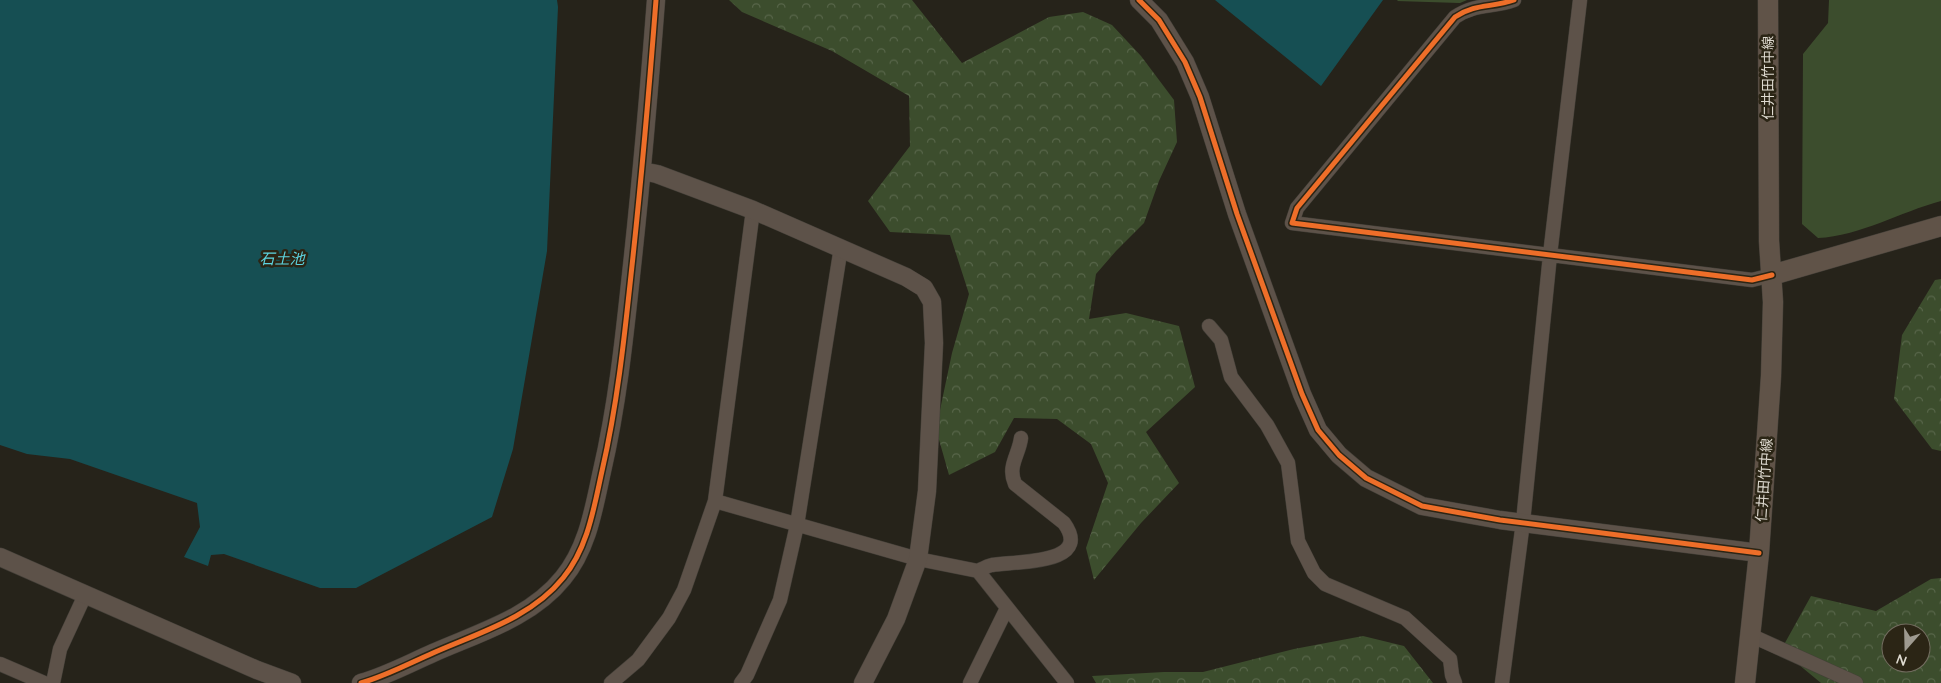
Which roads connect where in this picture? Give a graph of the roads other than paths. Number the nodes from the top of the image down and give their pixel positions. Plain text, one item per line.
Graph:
1 (656, 0) edge
2 (1139, 0) edge
3 (1514, 0) edge
4 (1580, 0) edge
5 (1768, 0) edge
6 (642, 171) junction
7 (753, 210) junction
8 (1941, 226) edge
9 (841, 247) junction
10 (1550, 255) junction
11 (1772, 275) junction
12 (1209, 326) dead end
13 (1021, 438) dead end
14 (715, 501) junction
15 (1523, 522) junction
16 (797, 524) junction
17 (1759, 553) junction
18 (0, 557) edge
19 (918, 559) junction
20 (978, 571) junction
21 (85, 596) junction
22 (1007, 608) junction
23 (1750, 635) junction
24 (0, 664) edge
25 (397, 678) edge
26 (44, 683) edge
27 (53, 683) edge
28 (292, 683) edge
29 (360, 683) edge
30 (611, 683) edge
31 (741, 683) edge
32 (863, 683) edge
33 (970, 683) edge
34 (1067, 683) edge
35 (1455, 683) edge
36 (1502, 683) edge
37 (1744, 683) edge
38 (1856, 683) edge

1 - 6 street
2 - 15 street
3 - 10 street
4 - 10 street
5 - 11 main road, 仁井田竹中線
6 - 7 street
6 - 25 street
7 - 9 street
7 - 14 street
8 - 11 main road
9 - 16 street
9 - 19 street
10 - 11 street
10 - 15 street
11 - 17 main road, 仁井田竹中線
12 - 35 street
13 - 20 street
14 - 16 street
14 - 30 street
15 - 17 street
15 - 36 street
16 - 19 street
16 - 31 street
17 - 23 main road, 仁井田竹中線
18 - 21 street
19 - 20 street
19 - 32 street
20 - 22 street
21 - 27 street
21 - 28 street
22 - 33 street
22 - 34 street
23 - 37 main road, 仁井田竹中線
23 - 38 street
24 - 26 street
25 - 29 street

